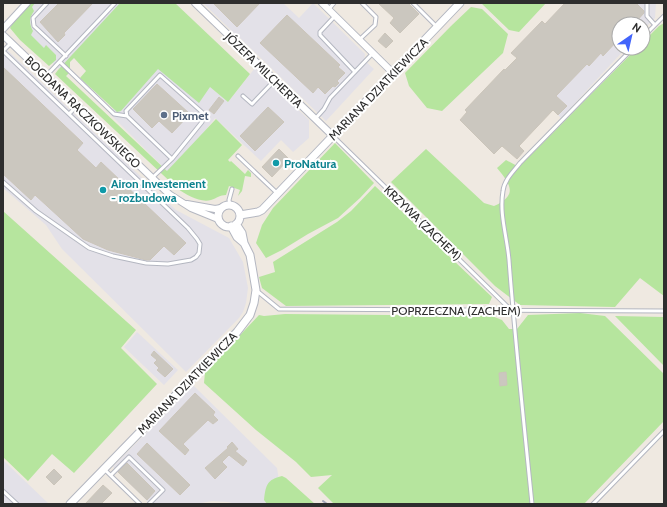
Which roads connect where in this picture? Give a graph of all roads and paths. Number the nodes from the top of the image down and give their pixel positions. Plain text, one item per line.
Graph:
1 (27, 3) edge
2 (47, 3) edge
3 (115, 3) edge
4 (195, 3) edge
5 (322, 3) edge
6 (334, 3) edge
7 (362, 3) edge
8 (413, 3) edge
9 (460, 3) edge
10 (647, 3) edge
11 (328, 10) junction
12 (335, 16) junction
13 (664, 16) edge
14 (655, 25) junction
15 (438, 27) junction
16 (3, 29) edge
17 (651, 29) edge
18 (3, 35) edge
19 (360, 40) junction
20 (11, 43) junction
21 (3, 51) edge
22 (373, 53) junction
23 (66, 56) junction
24 (625, 56) edge
25 (60, 62) junction
26 (355, 72) junction
27 (393, 73) junction
28 (46, 76) junction
29 (275, 80) junction
30 (243, 96) dead end
31 (77, 106) junction
32 (69, 114) junction
33 (127, 116) junction
34 (315, 119) junction
35 (333, 136) junction
36 (238, 156) dead end
37 (172, 159) junction
38 (152, 178) junction
39 (3, 182) edge
40 (232, 189) dead end
41 (278, 194) junction
42 (182, 202) junction
43 (230, 205) junction
44 (221, 208) junction
45 (240, 215) junction
46 (218, 220) junction
47 (234, 225) junction
48 (256, 290) junction
49 (512, 311) junction
50 (664, 311) edge
51 (664, 431) edge
52 (104, 469) junction
53 (111, 475) junction
54 (3, 491) edge
55 (17, 504) edge
56 (70, 504) edge
57 (140, 504) edge
58 (149, 504) edge
59 (532, 504) edge
60 (593, 504) edge

1 - 16 street
2 - 23 lane
3 - 23 lane
4 - 29 street, JÓZEFA MILCHERTA
5 - 11 street
6 - 11 lane
7 - 19 lane
8 - 15 lane
9 - 15 street, MARIANA DZIATKIEWICZA
10 - 14 lane
11 - 12 street
12 - 19 street
12 - 26 lane
13 - 14 lane
14 - 17 lane
15 - 27 street, MARIANA DZIATKIEWICZA
18 - 20 street, BOGDANA RACZKOWSKIEGO
19 - 22 street
20 - 21 lane
20 - 28 street, BOGDANA RACZKOWSKIEGO
21 - 32 lane
22 - 26 lane
22 - 27 street
23 - 25 lane
24 - 49 lane
25 - 28 lane
25 - 33 lane
26 - 34 lane
27 - 35 street, MARIANA DZIATKIEWICZA
28 - 31 street, BOGDANA RACZKOWSKIEGO
29 - 30 lane
29 - 34 street, JÓZEFA MILCHERTA
31 - 32 lane
31 - 38 street, BOGDANA RACZKOWSKIEGO
32 - 39 lane
33 - 37 lane
33 - 37 lane
34 - 35 street, JÓZEFA MILCHERTA
35 - 41 street, MARIANA DZIATKIEWICZA
35 - 49 lane, KRZYWA (ZACHEM)
36 - 41 lane
37 - 38 lane
38 - 42 street, BOGDANA RACZKOWSKIEGO
40 - 43 lane
41 - 45 street, MARIANA DZIATKIEWICZA
42 - 44 street, BOGDANA RACZKOWSKIEGO
42 - 46 street, BOGDANA RACZKOWSKIEGO
43 - 44 street, BOGDANA RACZKOWSKIEGO
43 - 45 street
44 - 46 street
45 - 47 street
46 - 47 street, BOGDANA RACZKOWSKIEGO
47 - 48 street, MARIANA DZIATKIEWICZA
48 - 49 lane, POPRZECZNA (ZACHEM)
48 - 52 street, MARIANA DZIATKIEWICZA
49 - 50 lane, POPRZECZNA (ZACHEM)
49 - 59 lane
51 - 60 lane
52 - 53 lane
52 - 56 street, MARIANA DZIATKIEWICZA
53 - 57 lane
53 - 58 lane
54 - 55 lane

